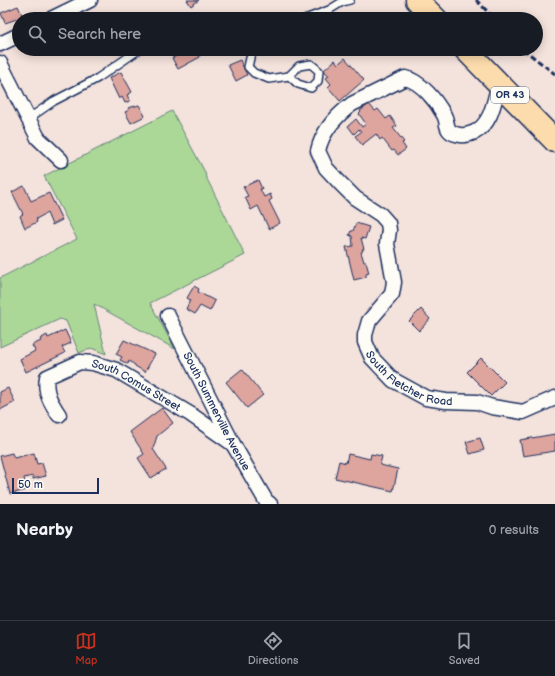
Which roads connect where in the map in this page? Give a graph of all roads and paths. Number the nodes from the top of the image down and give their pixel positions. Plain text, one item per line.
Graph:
1 (90, 0) edge
2 (350, 0) edge
3 (417, 0) edge
4 (65, 12) edge
5 (324, 12) edge
6 (429, 12) edge
7 (12, 38) edge
8 (0, 44) edge
9 (130, 56) edge
10 (251, 56) edge
11 (472, 56) edge
12 (0, 63) edge
13 (289, 76) dead end
14 (499, 84) junction
15 (28, 119) junction
16 (555, 141) edge
17 (61, 160) dead end
18 (168, 316) dead end
19 (555, 398) edge
20 (58, 414) dead end
21 (233, 444) junction
22 (270, 504) edge

1 - 4 street
2 - 5 lane
3 - 6 main road
7 - 8 street
9 - 15 lane
10 - 13 lane
11 - 14 main road, OR 43
12 - 15 street
14 - 16 main road, OR 43
14 - 19 street, South Fletcher Road
15 - 17 street
18 - 21 street, South Summerville Avenue
20 - 21 street, South Comus Street
21 - 22 street, South Summerville Avenue

